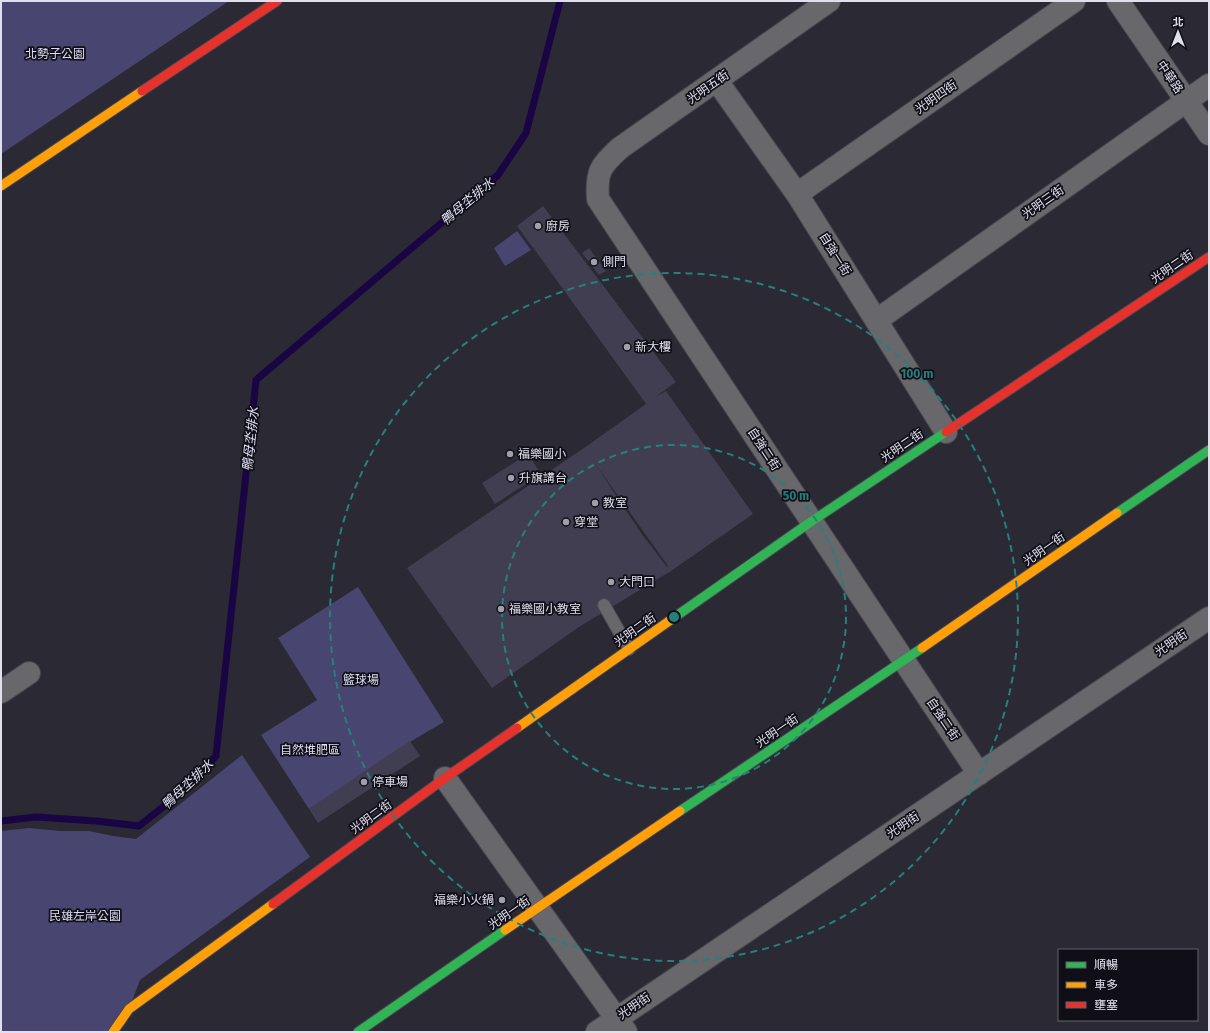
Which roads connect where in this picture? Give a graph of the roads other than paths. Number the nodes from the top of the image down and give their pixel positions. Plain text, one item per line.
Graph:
1 (277, 1) edge
2 (829, 1) edge
3 (1074, 1) edge
4 (1118, 1) edge
5 (717, 81) junction
6 (1209, 85) edge
7 (1186, 101) junction
8 (1209, 134) edge
9 (597, 181) joint
10 (1, 186) edge
11 (797, 194) junction
12 (1209, 257) edge
13 (877, 320) junction
14 (946, 432) junction
15 (1209, 450) edge
16 (812, 521) junction
17 (604, 605) dead end
18 (1209, 618) edge
19 (629, 649) junction
20 (904, 660) junction
21 (29, 673) dead end
22 (1, 692) edge
23 (980, 774) junction
24 (445, 778) junction
25 (537, 908) junction
26 (621, 1025) edge
27 (113, 1032) edge
28 (358, 1032) edge
29 (597, 1032) edge

1 - 10 street
2 - 5 street, 光明五街
3 - 11 street, 光明四街
4 - 7 street, 中華路
5 - 9 street, 光明五街
5 - 11 street, 自強一街
6 - 7 street, 光明三街
7 - 8 street, 中華路
7 - 13 street, 光明三街
9 - 16 street, 自強二街
11 - 13 street, 自強一街
12 - 14 street, 光明二街
13 - 14 street, 自強一街
14 - 16 street, 光明二街
15 - 20 street, 光明一街
16 - 19 street, 光明二街
16 - 20 street, 自強二街
17 - 19 lane
18 - 23 street, 光明街
19 - 24 street, 光明二街
20 - 23 street, 自強二街
20 - 25 street, 光明一街
21 - 22 street
23 - 26 street, 光明街
24 - 25 street
24 - 27 street, 光明二街
25 - 26 street
25 - 28 street, 光明一街
26 - 29 street, 光明街

